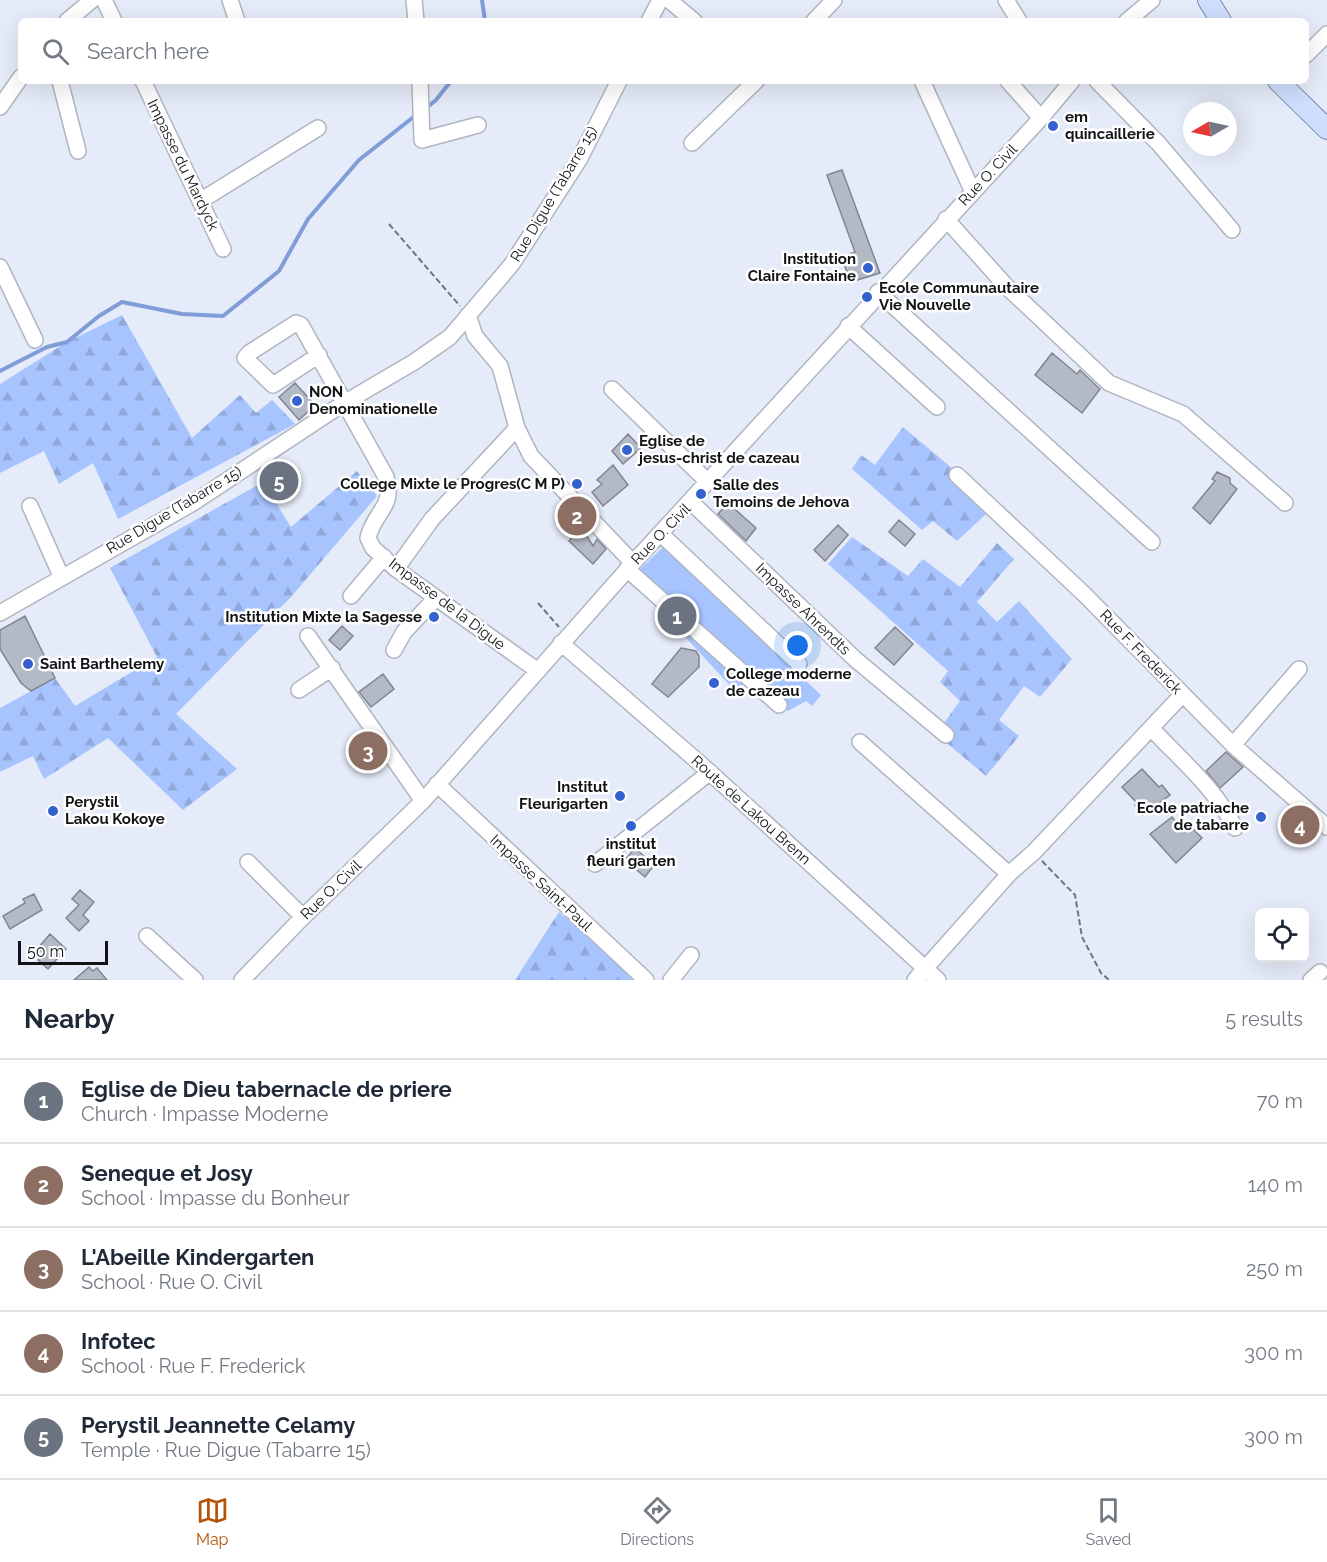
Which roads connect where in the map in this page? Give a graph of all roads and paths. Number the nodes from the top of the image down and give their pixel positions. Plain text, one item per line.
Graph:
1 (92, 0) edge
2 (104, 0) edge
3 (230, 0) edge
4 (414, 0) edge
5 (660, 0) edge
6 (669, 0) edge
7 (834, 0) edge
8 (1006, 0) edge
9 (1152, 0) edge
10 (1208, 0) edge
11 (71, 18) edge
12 (113, 18) edge
13 (236, 18) edge
14 (416, 18) edge
15 (651, 18) edge
16 (690, 18) edge
17 (817, 18) edge
18 (1017, 18) edge
19 (1131, 18) edge
20 (1219, 18) edge
21 (1327, 34) edge
22 (1309, 53) edge
23 (18, 81) edge
24 (61, 84) edge
25 (143, 84) edge
26 (420, 84) edge
27 (617, 84) edge
28 (753, 84) edge
29 (923, 84) edge
30 (1011, 84) edge
31 (1065, 84) edge
32 (1100, 84) edge
33 (1282, 84) edge
34 (0, 107) edge
35 (1041, 118) junction
36 (478, 125) dead end
37 (318, 128) dead end
38 (1327, 129) edge
39 (692, 143) dead end
40 (78, 151) dead end
41 (972, 190) junction
42 (200, 201) junction
43 (946, 219) junction
44 (389, 224) dead end
45 (1232, 230) dead end
46 (223, 249) dead end
47 (0, 267) edge
48 (878, 292) junction
49 (468, 315) junction
50 (848, 326) junction
51 (35, 339) dead end
52 (319, 355) junction
53 (612, 389) dead end
54 (344, 403) junction
55 (937, 407) dead end
56 (517, 428) junction
57 (957, 475) dead end
58 (708, 482) junction
59 (691, 502) junction
60 (1285, 503) dead end
61 (30, 506) dead end
62 (661, 534) junction
63 (1152, 542) dead end
64 (384, 557) junction
65 (630, 566) junction
66 (396, 569) junction
67 (61, 576) junction
68 (351, 596) dead end
69 (436, 598) junction
70 (538, 603) dead end
71 (0, 613) edge
72 (308, 636) dead end
73 (564, 640) junction
74 (394, 650) dead end
75 (799, 664) dead end
76 (332, 668) junction
77 (1299, 669) dead end
78 (538, 671) junction
79 (299, 690) dead end
80 (1182, 695) junction
81 (779, 705) dead end
82 (1151, 728) junction
83 (946, 735) dead end
84 (860, 742) dead end
85 (1233, 745) junction
86 (710, 772) junction
87 (437, 784) junction
88 (423, 801) junction
89 (1327, 827) edge
90 (1235, 828) dead end
91 (1034, 852) junction
92 (248, 862) dead end
93 (595, 864) dead end
94 (1009, 874) junction
95 (303, 917) junction
96 (147, 936) dead end
97 (691, 955) dead end
98 (920, 974) edge
99 (195, 980) edge
100 (242, 980) edge
101 (646, 980) edge
102 (671, 980) edge
103 (938, 980) edge
104 (1109, 980) edge

1 - 11 street
2 - 12 street
3 - 13 street
4 - 14 street
5 - 15 street
6 - 16 street
7 - 17 street
8 - 18 street
9 - 19 street
10 - 20 main road
21 - 22 street
23 - 34 street
24 - 40 street
25 - 42 street, Impasse du Mardyck
26 - 36 street
27 - 49 street, Rue Digue (Tabarre 15)
28 - 39 street
29 - 41 street
30 - 35 street
31 - 35 street, Rue O. Civil
32 - 45 street
33 - 38 main road
35 - 41 street, Rue O. Civil
37 - 42 street
41 - 43 street, Rue O. Civil
42 - 46 street, Impasse du Mardyck
43 - 48 street, Rue O. Civil
43 - 60 street
44 - 49 path
47 - 51 street
48 - 50 street, Rue O. Civil
48 - 63 street
49 - 54 street, Rue Digue (Tabarre 15)
49 - 56 street
50 - 55 street
50 - 58 street, Rue O. Civil
52 - 52 street
52 - 54 street
53 - 58 street
54 - 64 street, Impasse de la Digue
54 - 67 street, Rue Digue (Tabarre 15)
56 - 65 street
56 - 66 street
57 - 80 street, Rue F. Frederick
58 - 59 street, Rue O. Civil
59 - 62 street, Rue O. Civil
59 - 83 street, Impasse Ahrendts
61 - 67 street
62 - 65 street, Rue O. Civil
62 - 75 street
64 - 66 street, Impasse de la Digue
64 - 68 street
65 - 73 street, Rue O. Civil
65 - 81 street
66 - 69 street, Impasse de la Digue
67 - 71 street, Rue Digue (Tabarre 15)
69 - 74 street
69 - 78 street, Impasse de la Digue
70 - 73 path
72 - 76 street
73 - 78 street, Rue O. Civil
73 - 86 street, Route de Lakou Brenn
76 - 79 street
76 - 88 street
77 - 85 street
78 - 87 street, Rue O. Civil
80 - 82 street
80 - 85 street, Rue F. Frederick
82 - 90 street
82 - 91 street
84 - 94 street
85 - 89 street, Rue F. Frederick
86 - 93 street
86 - 98 street, Route de Lakou Brenn
87 - 88 street, Rue O. Civil
87 - 101 street, Impasse Saint-Paul
88 - 95 street, Rue O. Civil
91 - 94 street
91 - 104 path
92 - 95 street
94 - 98 street
95 - 100 street, Rue O. Civil
96 - 99 street
97 - 102 street
98 - 103 street, Route de Lakou Brenn

